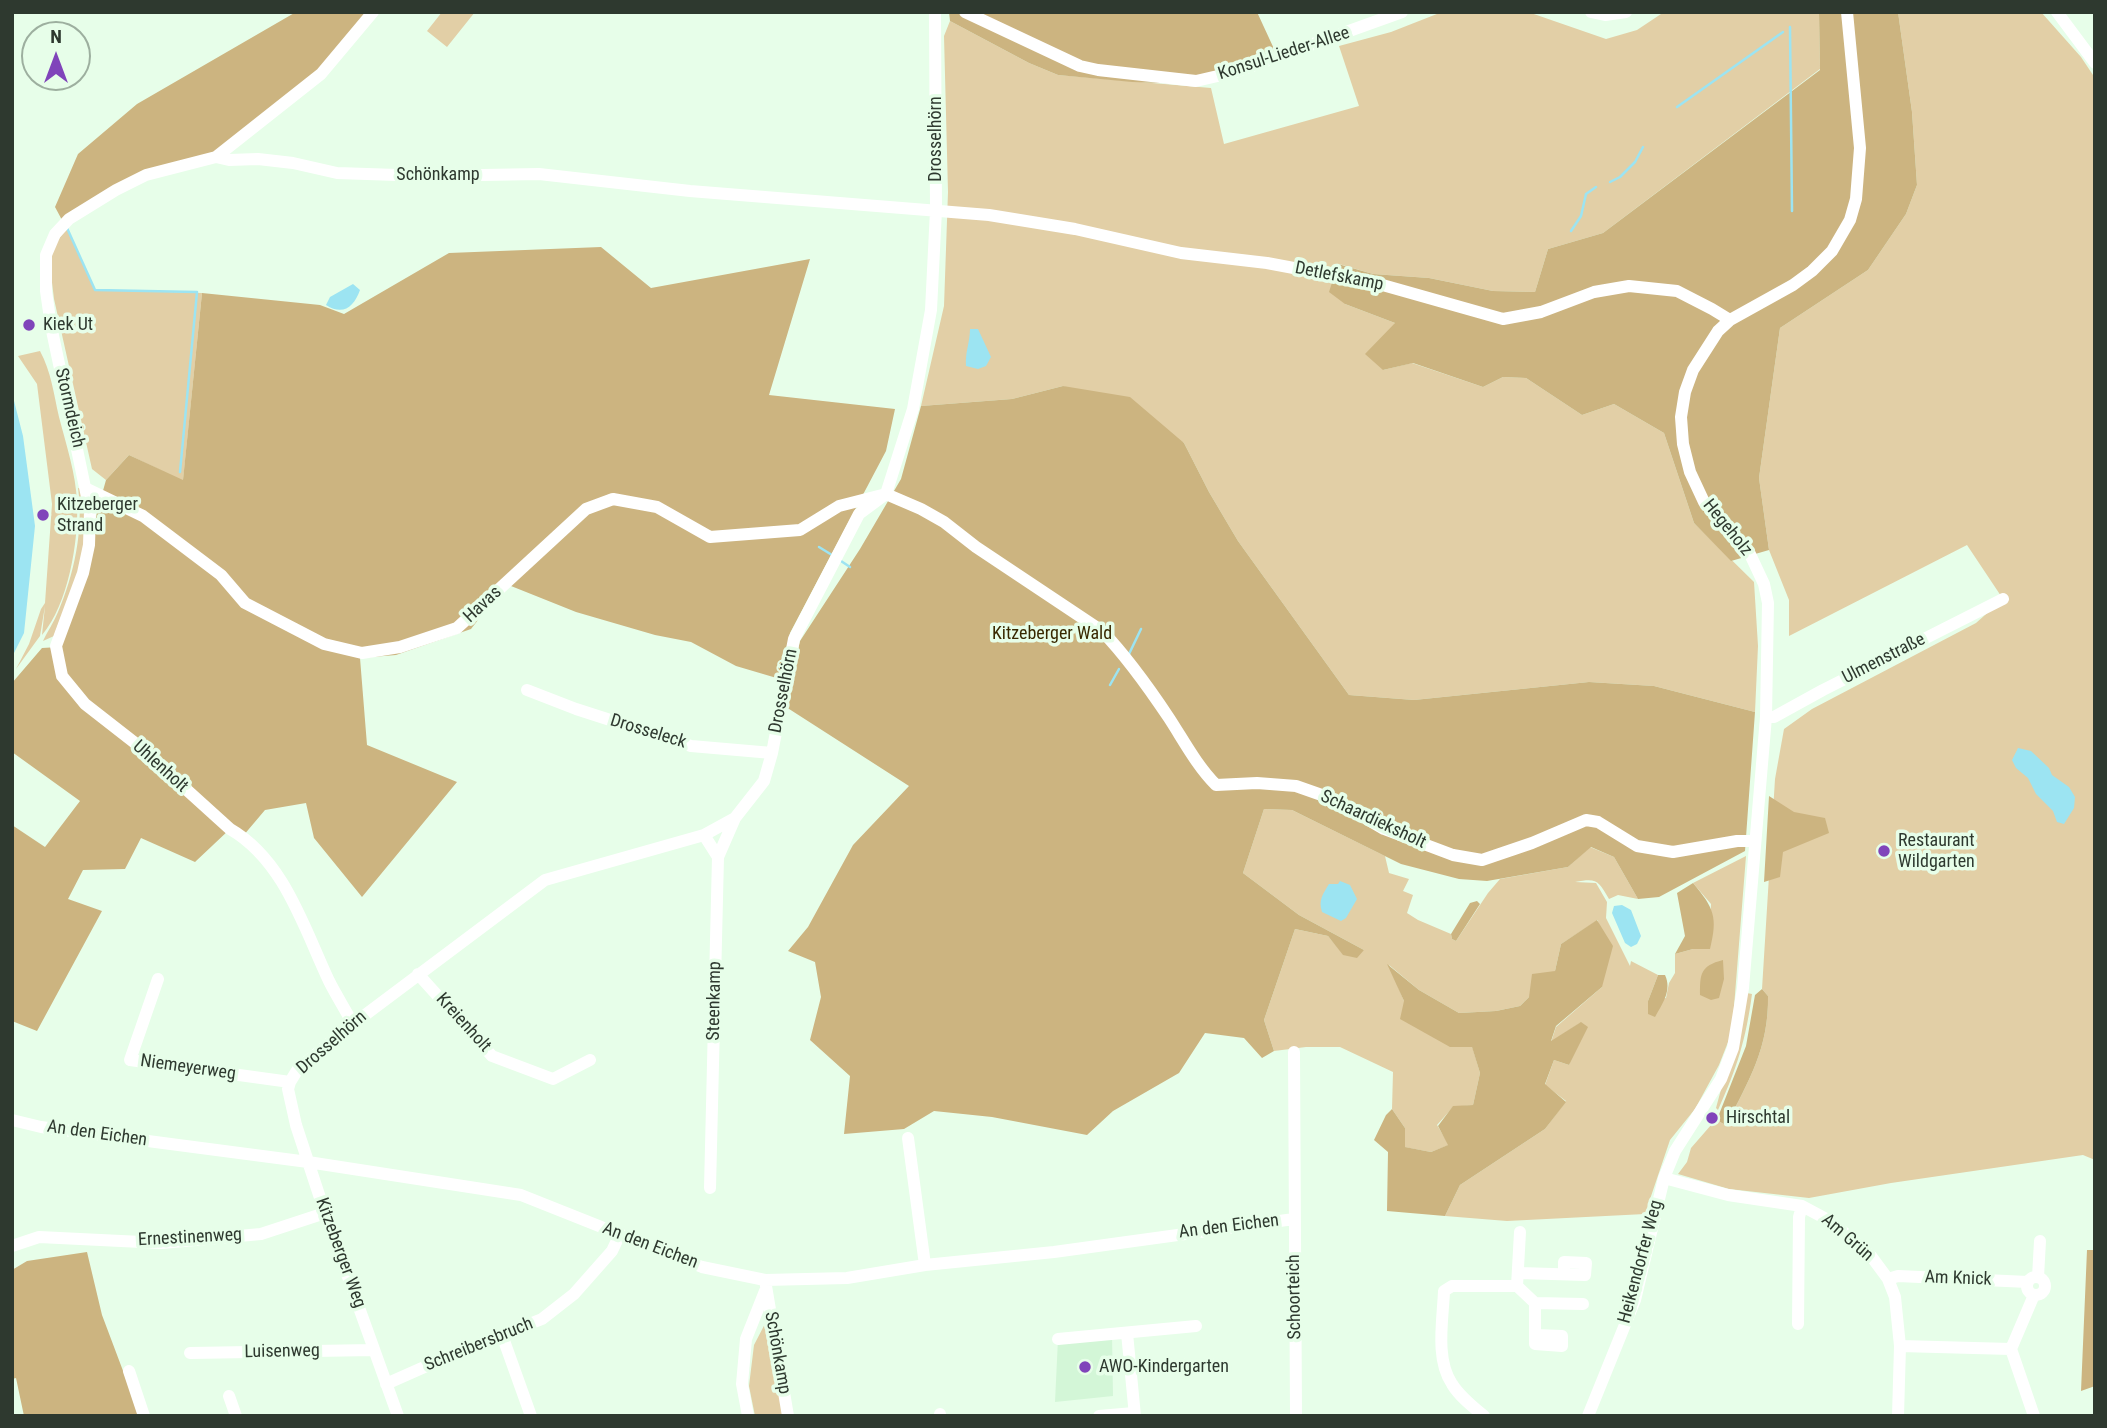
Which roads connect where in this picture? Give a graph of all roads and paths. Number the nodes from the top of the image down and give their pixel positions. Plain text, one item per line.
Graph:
1 (373, 12) edge
2 (935, 12) edge
3 (965, 12) edge
4 (1402, 12) edge
5 (1591, 12) edge
6 (1626, 12) edge
7 (1847, 12) edge
8 (2057, 12) edge
9 (2095, 63) edge
10 (216, 157) junction
11 (936, 211) junction
12 (1730, 320) junction
13 (51, 326) joint
14 (87, 489) junction
15 (886, 494) junction
16 (2003, 599) dead end
17 (527, 690) dead end
18 (1766, 717) junction
19 (772, 753) junction
20 (735, 818) junction
21 (704, 835) junction
22 (1754, 841) junction
23 (718, 858) junction
24 (418, 974) junction
25 (158, 979) dead end
26 (353, 1024) junction
27 (1294, 1052) dead end
28 (590, 1060) dead end
29 (289, 1085) junction
30 (1702, 1112) joint
31 (12, 1120) edge
32 (908, 1139) dead end
33 (308, 1162) junction
34 (1664, 1178) junction
35 (710, 1188) dead end
36 (1802, 1206) junction
37 (325, 1213) junction
38 (1294, 1219) junction
39 (1520, 1231) dead end
40 (620, 1234) junction
41 (2040, 1241) dead end
42 (12, 1246) edge
43 (925, 1265) junction
44 (1519, 1273) junction
45 (1564, 1274) dead end
46 (1888, 1279) junction
47 (2033, 1280) junction
48 (765, 1285) junction
49 (1517, 1286) junction
50 (1535, 1303) junction
51 (1583, 1304) dead end
52 (1798, 1324) dead end
53 (1196, 1325) dead end
54 (1127, 1333) junction
55 (502, 1335) junction
56 (1535, 1335) dead end
57 (1058, 1339) dead end
58 (1900, 1346) junction
59 (2011, 1349) junction
60 (374, 1350) junction
61 (190, 1353) dead end
62 (129, 1371) dead end
63 (386, 1384) junction
64 (229, 1396) dead end
65 (1135, 1414) edge
66 (144, 1416) edge
67 (236, 1416) edge
68 (398, 1416) edge
69 (531, 1416) edge
70 (748, 1416) edge
71 (788, 1416) edge
72 (1099, 1416) edge
73 (1296, 1416) edge
74 (1484, 1416) edge
75 (1588, 1416) edge
76 (1898, 1416) edge
77 (2034, 1416) edge

1 - 10 street
2 - 11 street, Drosselhörn
3 - 4 street, Konsul-Lieder-Allee
5 - 6 street
7 - 12 street, Hegeholz
8 - 9 street
10 - 11 street, Schönkamp
10 - 13 street, Schönkamp
11 - 12 street, Detlefskamp
11 - 15 street, Drosselhörn
12 - 18 street, Hegeholz
13 - 14 street, Stormdeich
14 - 15 street, Havas
14 - 26 street, Uhlenholt
15 - 19 street, Drosselhörn
15 - 22 street, Schaardieksholt
16 - 18 street, Ulmenstraße
17 - 19 street, Drosseleck
18 - 22 street, Hegeholz
19 - 20 street, Drosselhörn
20 - 21 street, Drosselhörn
20 - 23 street, Steenkamp
21 - 23 street
21 - 24 street, Drosselhörn
22 - 30 street, Hegeholz
23 - 35 street, Steenkamp
24 - 26 street, Drosselhörn
24 - 28 street, Kreienholt
25 - 29 street, Niemeyerweg
26 - 29 street, Drosselhörn
27 - 38 street, Schoorteich
29 - 33 street, Kitzeberger Weg
30 - 34 street, Heikendorfer Weg
31 - 33 street, An den Eichen
32 - 43 street
33 - 37 street, Kitzeberger Weg
33 - 40 street, An den Eichen
34 - 36 street, Am Grün
34 - 75 street, Heikendorfer Weg
36 - 46 street, Am Grün
36 - 52 street
37 - 42 street, Ernestinenweg
37 - 60 street, Kitzeberger Weg
38 - 43 street, An den Eichen
38 - 73 street, Schoorteich
39 - 44 street
40 - 48 street, An den Eichen
40 - 55 street, Schreibersbruch
41 - 47 street
43 - 48 street, An den Eichen
44 - 45 street
44 - 49 street
46 - 47 street, Am Knick
46 - 58 street, Am Grün
47 - 59 street
48 - 70 street, Schönkamp
48 - 71 street, Schönkamp
49 - 50 street
49 - 74 street
50 - 51 street
50 - 56 street
53 - 54 street
54 - 57 street
54 - 65 street
55 - 63 street, Schreibersbruch
55 - 69 street
58 - 59 street
58 - 76 street, Am Grün
59 - 77 street
60 - 61 street, Luisenweg
60 - 63 street, Kitzeberger Weg
62 - 66 street
63 - 68 street, Kitzeberger Weg
64 - 67 street
65 - 72 street

